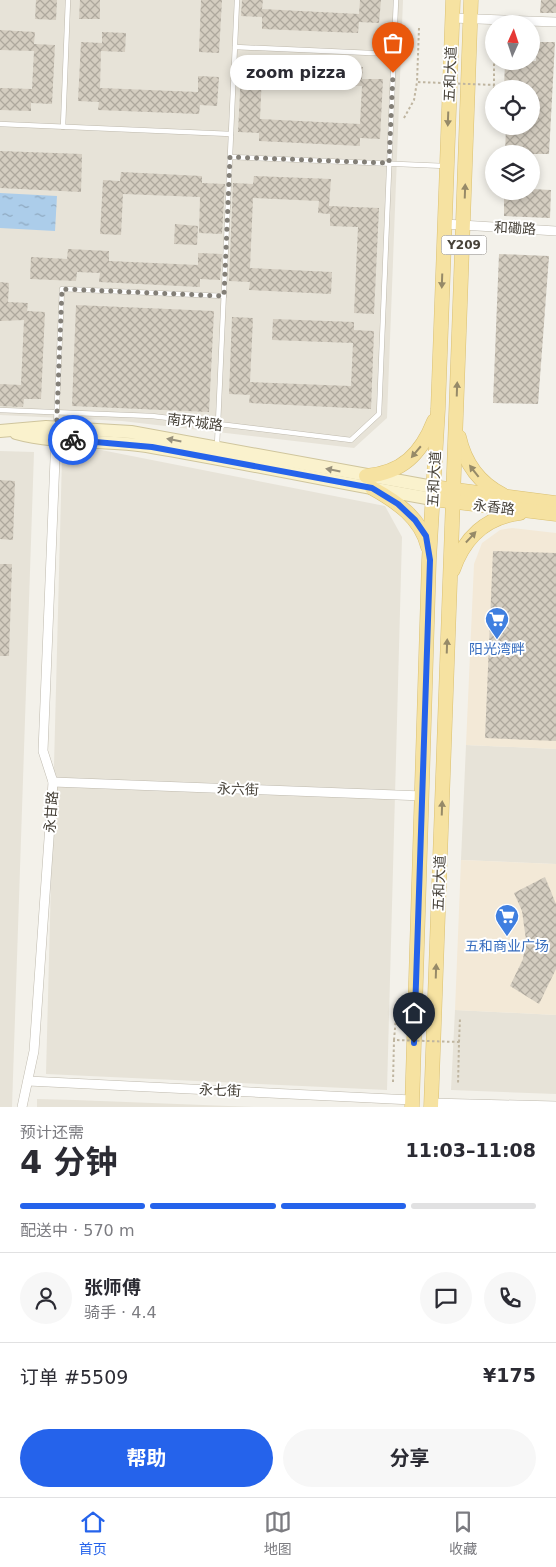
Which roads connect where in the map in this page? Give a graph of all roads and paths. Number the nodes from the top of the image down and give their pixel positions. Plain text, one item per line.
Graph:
1 (68, 0) edge
2 (237, 0) edge
3 (396, 0) edge
4 (452, 0) edge
5 (471, 0) edge
6 (452, 18) junction
7 (471, 18) junction
8 (556, 22) edge
9 (419, 28) dead end
10 (235, 47) junction
11 (394, 54) junction
12 (417, 82) junction
13 (485, 85) edge
14 (404, 118) dead end
15 (0, 124) edge
16 (63, 127) junction
17 (231, 134) junction
18 (230, 157) junction
19 (389, 163) junction
20 (447, 166) junction
21 (444, 224) junction
22 (464, 226) junction
23 (556, 231) edge
24 (224, 296) junction
25 (438, 409) junction
26 (0, 410) edge
27 (57, 412) junction
28 (456, 416) junction
29 (218, 424) junction
30 (4, 431) edge
31 (56, 433) junction
32 (216, 448) junction
33 (369, 482) junction
34 (433, 493) junction
35 (453, 496) junction
36 (514, 498) junction
37 (556, 503) edge
38 (531, 511) junction
39 (556, 514) edge
40 (430, 560) junction
41 (450, 581) junction
42 (429, 582) junction
43 (53, 782) junction
44 (423, 796) junction
45 (396, 1017) dead end
46 (460, 1018) dead end
47 (394, 1040) junction
48 (460, 1042) junction
49 (28, 1081) junction
50 (393, 1082) dead end
51 (458, 1085) dead end
52 (412, 1103) edge
53 (431, 1105) edge
54 (556, 1106) edge
55 (22, 1107) edge

1 - 16 lane
2 - 10 lane
3 - 11 lane
4 - 6 main road, 五和大道 / Y209
5 - 7 main road, 五和大道 / Y209
6 - 7 street
6 -> 20 main road, 五和大道 / Y209
7 - 8 street
22 -> 7 main road, 五和大道 / Y209
9 - 12 path, bridge
10 - 11 lane
10 - 17 lane
11 - 19 lane
12 - 13 path, bridge
12 - 14 path
15 - 16 lane
16 - 17 lane
17 - 18 lane
18 - 19 lane
18 - 24 lane
19 - 20 lane
19 - 29 lane, 南环城路
20 - 21 main road, 五和大道 / Y209
21 - 22 street, 和磡路
21 -> 25 main road, 五和大道 / Y209
22 - 23 street, 和磡路
28 -> 22 main road, 五和大道 / Y209
24 - 27 lane
24 - 29 lane
25 - 28 main road
25 -> 33 main road
25 - 34 main road, 五和大道 / Y209
26 - 27 lane, 南环城路
27 - 29 lane, 南环城路
27 - 31 lane
28 - 35 main road, 五和大道 / Y209
36 -> 28 main road
29 - 32 lane
30 - 31 main road
32 -> 31 main road
31 - 33 main road
31 - 43 street, 永甘路
33 -> 32 main road
33 - 34 main road
33 - 40 main road
34 - 35 main road, 永香路
34 - 40 main road, 五和大道 / Y209
35 - 36 main road, 永香路
35 - 38 main road, 永香路
35 - 41 main road, 五和大道 / Y209
36 - 37 main road, 永香路
38 - 39 main road, 永香路
41 -> 38 main road
40 - 42 main road, 五和大道 / Y209
41 - 42 main road
53 -> 41 main road, 五和大道 / Y209
42 - 44 main road, 五和大道 / Y209
43 - 44 street, 永六街
43 - 49 street, 永甘路
44 - 52 main road, 五和大道 / Y209
45 - 47 path
46 - 48 path
47 - 48 path, bridge
47 - 50 path, bridge
48 - 51 path, bridge
49 - 52 street, 永七街
49 - 55 street, 永甘路
53 - 54 street

